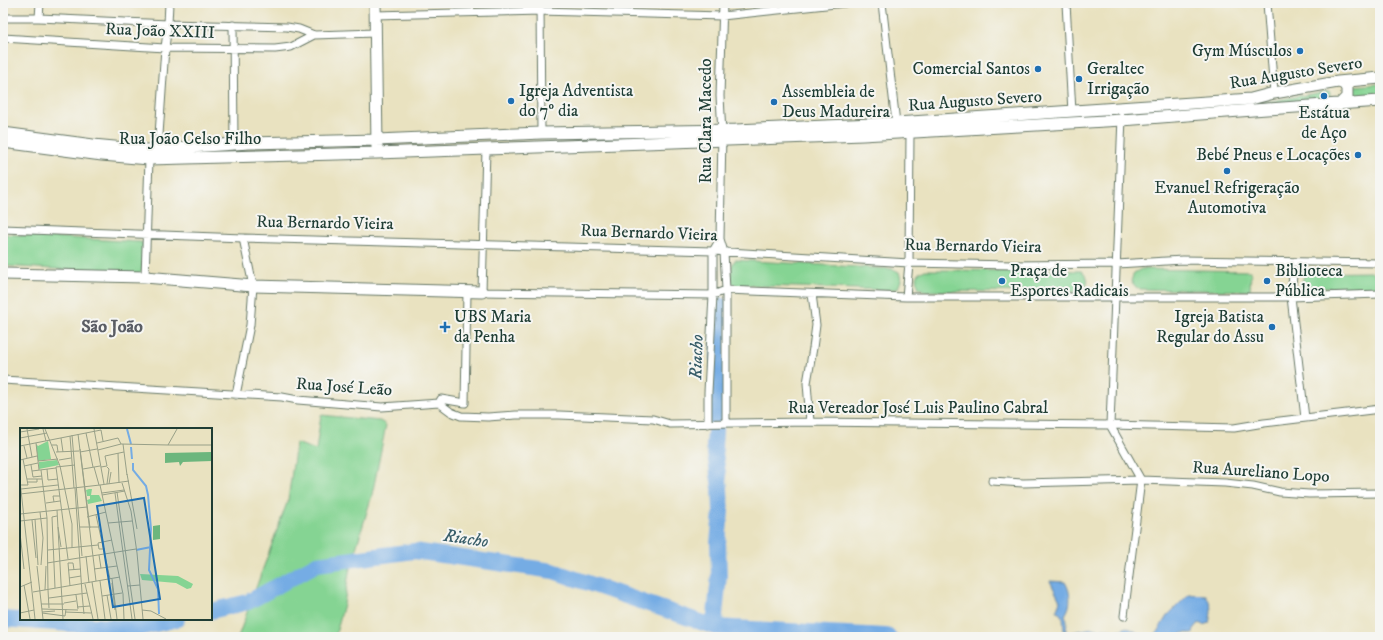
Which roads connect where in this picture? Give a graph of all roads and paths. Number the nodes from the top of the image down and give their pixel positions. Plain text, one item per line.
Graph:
1 (40, 3) edge
2 (169, 3) edge
3 (375, 3) edge
4 (540, 3) edge
5 (723, 3) edge
6 (845, 3) edge
7 (882, 3) edge
8 (1066, 3) edge
9 (1267, 3) edge
10 (786, 7) edge
11 (540, 11) junction
12 (375, 15) junction
13 (721, 16) junction
14 (3, 18) edge
15 (39, 18) junction
16 (168, 24) junction
17 (233, 25) junction
18 (376, 33) junction
19 (314, 35) junction
20 (3, 38) edge
21 (165, 48) junction
22 (234, 49) junction
23 (1380, 78) edge
24 (1352, 80) junction
25 (1338, 82) junction
26 (1274, 93) junction
27 (1380, 102) edge
28 (1355, 103) junction
29 (1339, 104) junction
30 (1122, 109) junction
31 (1072, 112) junction
32 (1122, 120) junction
33 (896, 123) junction
34 (863, 130) junction
35 (910, 132) junction
36 (3, 133) edge
37 (541, 133) junction
38 (722, 135) junction
39 (377, 140) junction
40 (3, 142) edge
41 (234, 144) junction
42 (158, 149) junction
43 (486, 149) junction
44 (377, 153) junction
45 (149, 159) junction
46 (3, 229) edge
47 (147, 235) junction
48 (243, 238) junction
49 (720, 239) junction
50 (483, 244) junction
51 (713, 251) junction
52 (724, 252) junction
53 (909, 262) junction
54 (1294, 263) junction
55 (1380, 263) edge
56 (1117, 264) junction
57 (3, 274) edge
58 (145, 277) junction
59 (253, 286) junction
60 (726, 290) junction
61 (468, 292) junction
62 (482, 292) junction
63 (812, 294) junction
64 (1380, 294) edge
65 (713, 295) junction
66 (1115, 296) junction
67 (1291, 296) junction
68 (906, 297) junction
69 (3, 380) edge
70 (236, 395) junction
71 (439, 403) junction
72 (1380, 409) edge
73 (1305, 418) junction
74 (810, 422) junction
75 (726, 423) junction
76 (708, 424) junction
77 (1110, 425) junction
78 (1141, 480) junction
79 (992, 481) dead end
80 (1380, 493) edge
81 (1124, 616) dead end

1 - 15 street
2 - 16 street
3 - 12 main road
4 - 11 street
5 - 13 street, Rua Clara Macedo
6 - 10 street
7 - 33 street
8 - 31 street
9 - 26 street
10 - 13 street
11 - 12 street
11 - 13 street
11 - 37 street
12 - 18 main road
13 - 38 street, Rua Clara Macedo
14 - 15 street, Rua João XXIII
15 - 16 street, Rua João XXIII
16 - 17 street, Rua João XXIII
16 - 21 street
17 - 19 street, Rua João XXIII
17 - 22 street
18 - 19 street, Rua João XXIII
18 - 39 main road
19 - 22 street, Rua João XXIII
20 - 21 street, Rua João XXIII
21 - 22 street, Rua João XXIII
21 - 42 street
22 - 41 street
23 - 24 main road, Rua Augusto Severo
24 - 25 main road, Rua Augusto Severo
24 - 28 main road
25 - 26 main road, Rua Augusto Severo
25 - 29 main road
26 - 30 main road, Rua Augusto Severo
27 - 28 main road, Rua Augusto Severo
28 - 29 main road, Rua Augusto Severo
29 - 32 main road, Rua Augusto Severo
30 - 31 main road, Rua Augusto Severo
30 - 32 street
31 - 33 main road, Rua Augusto Severo
32 - 35 main road, Rua Augusto Severo
32 - 56 street
33 - 34 main road, Rua Augusto Severo
34 - 35 main road, Rua Augusto Severo
34 - 38 main road, Rua Augusto Severo
35 - 53 street
36 - 42 main road, Rua João Celso Filho
37 - 38 main road, Rua Augusto Severo
37 - 39 main road, Rua Augusto Severo
38 - 43 main road, Rua Augusto Severo
38 - 49 street, Rua Clara Macedo
39 - 41 main road, Rua João Celso Filho
39 - 44 main road
40 - 45 main road, Rua João Celso Filho
41 - 42 main road, Rua João Celso Filho
43 - 44 main road, Rua Augusto Severo
43 - 50 street
44 - 45 main road, Rua João Celso Filho
45 - 47 street
46 - 47 street, Rua Bernardo Vieira
47 - 48 street, Rua Bernardo Vieira
47 - 58 street
48 - 50 street, Rua Bernardo Vieira
48 - 59 street
49 - 51 street, Rua Clara Macedo
49 - 52 street, Rua Clara Macedo
50 - 51 street, Rua Bernardo Vieira
50 - 62 street
51 - 52 street, Rua Bernardo Vieira
51 - 65 street
52 - 53 street, Rua Bernardo Vieira
52 - 60 street, Rua Clara Macedo
53 - 56 street, Rua Bernardo Vieira
53 - 68 street
54 - 55 street, Rua Bernardo Vieira
54 - 56 street, Rua Bernardo Vieira
54 - 67 street
56 - 66 street
57 - 58 main road
58 - 59 main road
59 - 61 main road
59 - 70 street
60 - 63 street
60 - 65 street
60 - 75 street, Rua Clara Macedo
61 - 62 main road
61 - 71 street, Rua José Leão
62 - 65 street
63 - 68 street
63 - 74 street
64 - 67 street
65 - 76 street
66 - 67 street
66 - 68 street
66 - 77 street
67 - 73 street
69 - 70 street, Rua José Leão
70 - 71 street, Rua José Leão
71 - 76 street
72 - 73 street, Rua Vereador José Luis Paulino Cabral
73 - 77 street, Rua Vereador José Luis Paulino Cabral
74 - 75 street, Rua Vereador José Luis Paulino Cabral
74 - 77 street, Rua Vereador José Luis Paulino Cabral
75 - 76 street
77 - 78 street
78 - 79 street
78 - 80 street, Rua Aureliano Lopo
78 - 81 street

